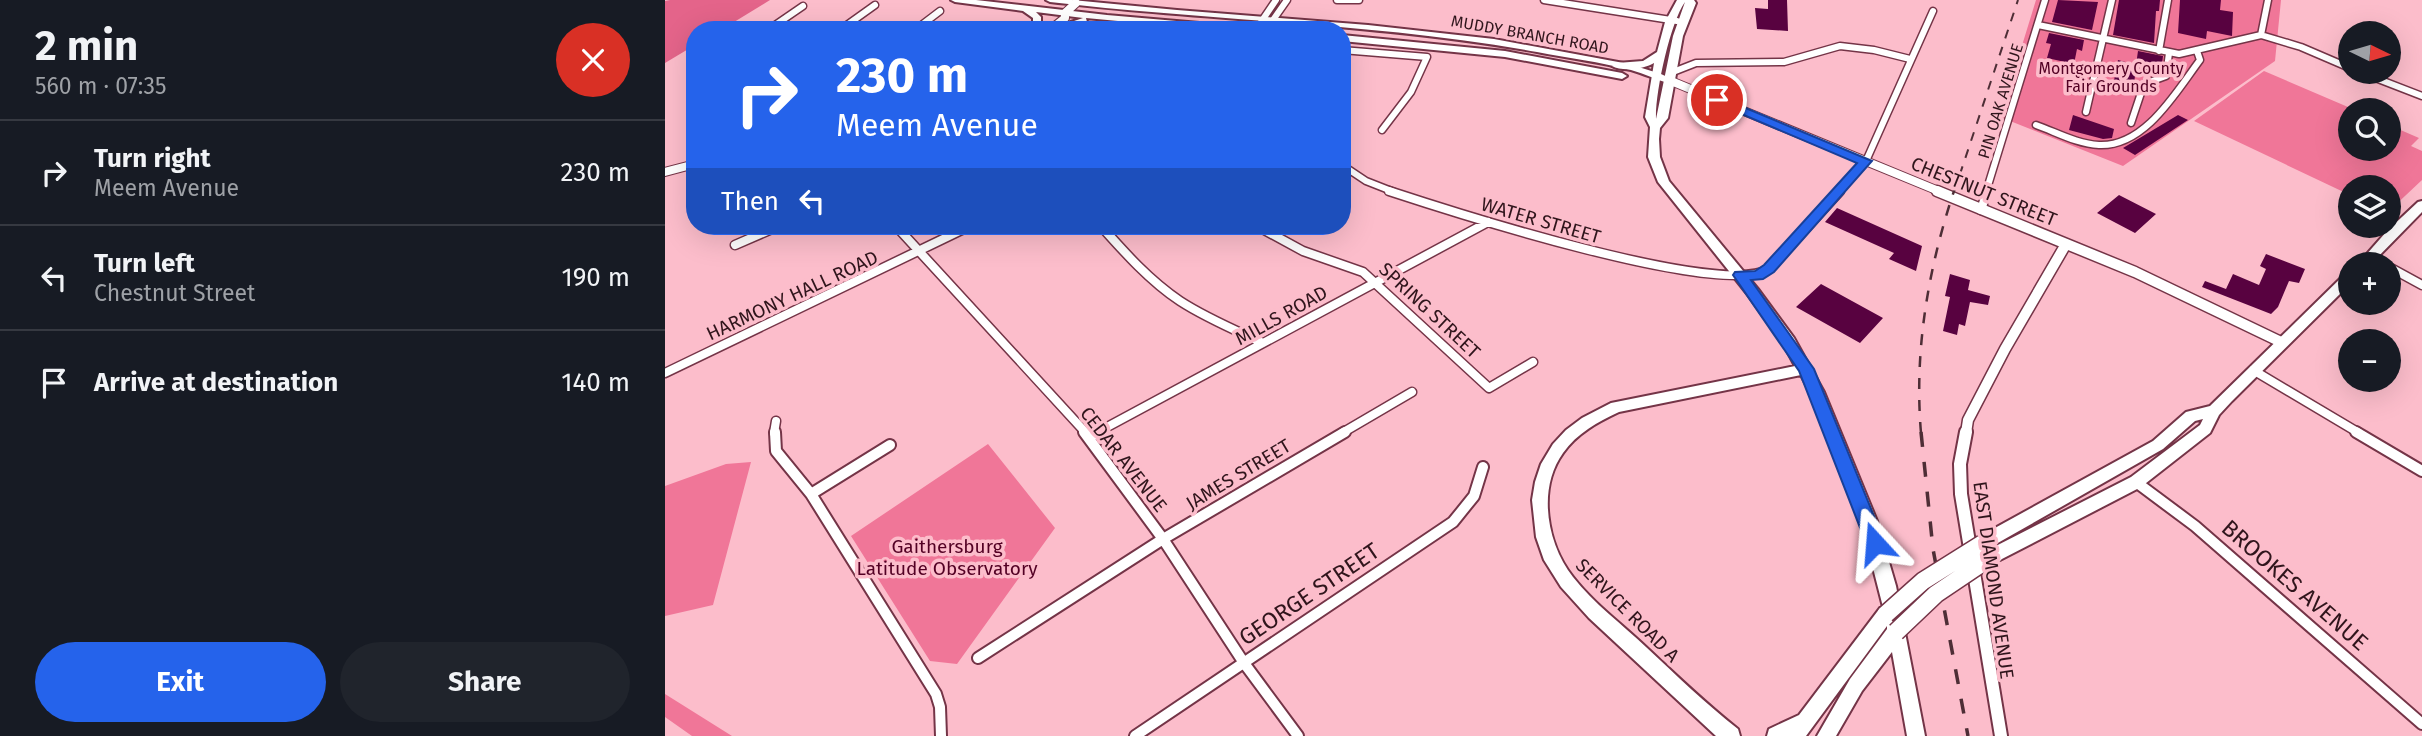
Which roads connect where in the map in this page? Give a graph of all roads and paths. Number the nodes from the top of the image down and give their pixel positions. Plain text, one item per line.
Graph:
1 (955, 0) edge
2 (1050, 0) edge
3 (1276, 0) edge
4 (1287, 0) edge
5 (1337, 0) edge
6 (1359, 0) edge
7 (1544, 0) edge
8 (1682, 0) edge
9 (1689, 0) edge
10 (2045, 0) edge
11 (2112, 0) edge
12 (2168, 0) edge
13 (2268, 0) edge
14 (1076, 3) junction
15 (875, 5) dead end
16 (803, 6) dead end
17 (1026, 9) junction
18 (940, 11) dead end
19 (1933, 11) dead end
20 (1065, 13) junction
21 (1107, 18) junction
22 (1263, 19) junction
23 (1273, 20) junction
24 (1670, 20) junction
25 (781, 21) edge
26 (853, 21) edge
27 (927, 21) edge
28 (1038, 21) edge
29 (1053, 21) edge
30 (1061, 21) edge
31 (1077, 21) edge
32 (1142, 21) edge
33 (1284, 21) edge
34 (1683, 22) junction
35 (2038, 25) junction
36 (1351, 27) edge
37 (2261, 35) junction
38 (1351, 39) edge
39 (2103, 39) junction
40 (1351, 51) edge
41 (2159, 51) junction
42 (2197, 51) junction
43 (1663, 52) junction
44 (1676, 52) junction
45 (2169, 53) junction
46 (1910, 59) junction
47 (1696, 63) junction
48 (2338, 63) edge
49 (1617, 66) junction
50 (1672, 76) junction
51 (1658, 79) junction
52 (2392, 84) edge
53 (2422, 96) edge
54 (2086, 112) dead end
55 (2131, 124) dead end
56 (2036, 125) dead end
57 (1655, 127) junction
58 (1382, 130) dead end
59 (686, 161) edge
60 (1866, 161) junction
61 (665, 166) edge
62 (686, 166) edge
63 (1351, 171) edge
64 (665, 172) edge
65 (2422, 205) edge
66 (1981, 209) junction
67 (1488, 222) junction
68 (758, 235) edge
69 (904, 235) edge
70 (953, 235) edge
71 (1109, 235) edge
72 (1274, 235) edge
73 (2066, 244) junction
74 (735, 245) dead end
75 (2375, 252) edge
76 (920, 253) junction
77 (2401, 274) edge
78 (1740, 275) junction
79 (1374, 282) junction
80 (2422, 285) edge
81 (2338, 288) edge
82 (2281, 342) junction
83 (1263, 343) junction
84 (1533, 362) dead end
85 (1806, 369) junction
86 (2253, 370) junction
87 (665, 373) edge
88 (1412, 392) dead end
89 (2214, 411) junction
90 (776, 421) dead end
91 (1089, 437) junction
92 (890, 445) dead end
93 (1483, 467) dead end
94 (2422, 471) edge
95 (2136, 482) junction
96 (811, 494) junction
97 (1163, 539) junction
98 (1992, 547) junction
99 (978, 658) dead end
100 (1244, 663) junction
101 (1711, 720) junction
102 (2422, 724) edge
103 (1800, 729) edge
104 (941, 736) edge
105 (1135, 736) edge
106 (1298, 736) edge
107 (1722, 736) edge
108 (1731, 736) edge
109 (1776, 736) edge
110 (1826, 736) edge
111 (1916, 736) edge
112 (2001, 736) edge

1 - 17 main road
2 - 14 main road, MUDDY BRANCH ROAD
3 - 22 street
4 - 23 street
5 - 6 street
7 - 24 street
8 - 24 main road
9 - 34 main road
10 - 35 street, PIN OAK AVENUE
11 - 39 street
12 - 41 street
13 - 37 street
14 - 20 street
14 - 22 main road, MUDDY BRANCH ROAD
15 - 26 street
16 - 25 street
17 - 20 main road
17 - 28 main road
18 - 27 street
19 - 46 street, WATER STREET
20 - 21 main road
20 - 29 street
20 - 30 street
21 - 31 main road
21 - 32 main road
22 - 23 main road, MUDDY BRANCH ROAD
23 - 33 main road, MUDDY BRANCH ROAD
24 - 34 street
24 - 43 main road
34 - 44 main road
35 - 39 street
35 - 66 street, PIN OAK AVENUE
36 - 49 main road, MUDDY BRANCH ROAD
37 - 42 street
37 - 48 street
38 - 51 main road, MUDDY BRANCH ROAD
39 - 41 street
39 - 54 street
40 - 58 street
41 - 45 street
42 - 45 street
42 - 56 street
43 - 49 main road
43 - 51 main road
44 - 47 street
44 - 50 main road
45 - 55 street
46 - 47 street
46 - 60 street, WATER STREET
47 - 50 street
49 - 51 main road, MUDDY BRANCH ROAD
50 - 51 main road, MUDDY BRANCH ROAD
50 - 57 main road
50 - 60 street, CHESTNUT STREET
51 - 57 main road
52 - 53 street
57 - 78 main road
59 - 61 street
60 - 66 street, CHESTNUT STREET
60 - 78 street, WATER STREET
62 - 64 street
63 - 67 street, WATER STREET
65 - 75 main road
66 - 73 street, CHESTNUT STREET
67 - 78 street, WATER STREET
67 - 79 street, MILLS ROAD
68 - 74 street
69 - 76 street, CEDAR AVENUE
70 - 76 street, HARMONY HALL ROAD
71 - 83 street
72 - 79 street, SPRING STREET
73 - 82 street, CHESTNUT STREET
73 - 112 street, EAST DIAMOND AVENUE
76 - 87 street, HARMONY HALL ROAD
76 - 91 street, CEDAR AVENUE
77 - 80 street
78 - 85 main road
79 - 83 street, MILLS ROAD
79 - 84 street, SPRING STREET
81 - 82 main road
82 - 86 main road
83 - 91 street, MILLS ROAD
85 - 101 main road, SERVICE ROAD A
85 - 111 main road
86 - 89 main road
86 - 94 street
88 - 97 street, JAMES STREET
89 - 95 main road
89 - 98 main road
90 - 96 street
91 - 97 street, CEDAR AVENUE
92 - 96 street
93 - 100 street, GEORGE STREET
95 - 98 main road
95 - 102 street, BROOKES AVENUE
96 - 104 street
97 - 99 street, JAMES STREET
97 - 100 street, CEDAR AVENUE
98 - 103 main road, bridge
98 - 110 main road, bridge
100 - 105 street, GEORGE STREET
100 - 106 street, CEDAR AVENUE
101 - 107 main road
101 - 108 main road
103 - 109 main road

